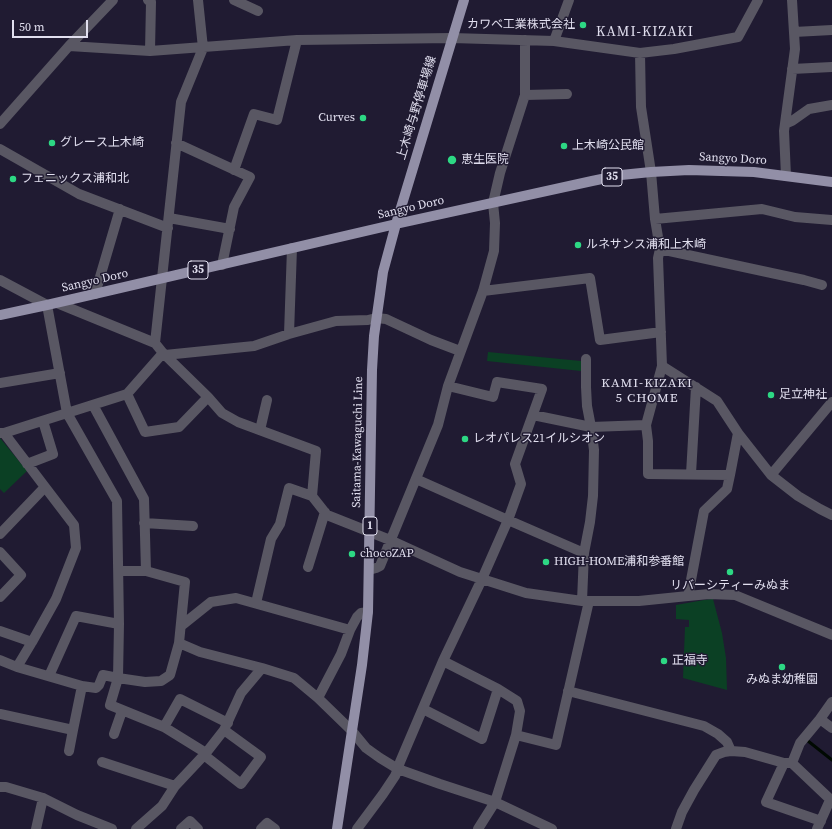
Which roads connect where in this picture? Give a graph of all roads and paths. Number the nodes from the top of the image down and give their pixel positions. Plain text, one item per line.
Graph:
1 (113, 0) edge
2 (148, 0) edge
3 (198, 0) edge
4 (234, 0) edge
5 (464, 0) edge
6 (569, 0) edge
7 (758, 0) edge
8 (792, 0) edge
9 (258, 11) dead end
10 (832, 30) edge
11 (794, 32) junction
12 (452, 38) junction
13 (297, 40) junction
14 (525, 40) junction
15 (554, 41) junction
16 (69, 46) junction
17 (203, 48) junction
18 (150, 51) junction
19 (640, 52) junction
20 (832, 67) edge
21 (792, 69) junction
22 (567, 94) dead end
23 (525, 95) junction
24 (832, 105) edge
25 (0, 124) edge
26 (785, 124) junction
27 (176, 144) junction
28 (0, 149) edge
29 (234, 170) junction
30 (651, 172) junction
31 (786, 176) junction
32 (832, 182) edge
33 (494, 203) junction
34 (120, 209) junction
35 (655, 219) junction
36 (832, 220) edge
37 (169, 223) junction
38 (396, 224) junction
39 (230, 229) junction
40 (292, 248) junction
41 (660, 249) junction
42 (222, 264) junction
43 (162, 278) junction
44 (0, 280) edge
45 (822, 285) dead end
46 (483, 291) junction
47 (95, 294) junction
48 (52, 304) junction
49 (0, 315) edge
50 (376, 318) junction
51 (661, 332) junction
52 (289, 334) junction
53 (155, 343) junction
54 (460, 351) junction
55 (164, 354) junction
56 (586, 359) dead end
57 (662, 366) junction
58 (60, 373) junction
59 (0, 384) edge
60 (448, 386) junction
61 (696, 387) junction
62 (128, 394) junction
63 (208, 397) junction
64 (268, 400) dead end
65 (832, 402) edge
66 (93, 405) junction
67 (68, 413) junction
68 (533, 415) junction
69 (43, 421) junction
70 (646, 425) junction
71 (591, 427) junction
72 (260, 430) junction
73 (2, 433) edge
74 (738, 433) junction
75 (27, 464) junction
76 (691, 474) junction
77 (730, 475) junction
78 (771, 475) junction
79 (416, 478) junction
80 (44, 488) junction
81 (312, 496) junction
82 (325, 512) junction
83 (832, 515) edge
84 (508, 520) junction
85 (144, 523) junction
86 (194, 526) dead end
87 (370, 532) junction
88 (0, 534) edge
89 (390, 540) junction
90 (0, 552) edge
91 (584, 553) junction
92 (308, 567) dead end
93 (369, 570) junction
94 (119, 571) junction
95 (146, 571) junction
96 (482, 580) junction
97 (688, 596) junction
98 (0, 597) edge
99 (586, 601) junction
100 (256, 603) junction
101 (368, 612) junction
102 (119, 624) junction
103 (181, 626) junction
104 (350, 630) junction
105 (0, 631) edge
106 (832, 635) edge
107 (32, 642) junction
108 (178, 643) junction
109 (0, 660) edge
110 (443, 661) junction
111 (17, 667) junction
112 (262, 668) junction
113 (49, 676) junction
114 (118, 678) junction
115 (82, 686) junction
116 (498, 690) junction
117 (568, 690) junction
118 (318, 698) junction
119 (832, 702) edge
120 (423, 709) junction
121 (122, 711) junction
122 (0, 714) edge
123 (820, 719) junction
124 (226, 726) junction
125 (164, 727) junction
126 (832, 728) edge
127 (73, 730) junction
128 (352, 731) junction
129 (114, 734) dead end
130 (516, 735) junction
131 (69, 751) dead end
132 (731, 751) junction
133 (205, 754) junction
134 (102, 762) dead end
135 (788, 763) junction
136 (398, 769) junction
137 (175, 786) junction
138 (0, 787) edge
139 (43, 798) junction
140 (831, 801) edge
141 (495, 802) junction
142 (819, 825) edge
143 (36, 829) edge
144 (112, 829) edge
145 (136, 829) edge
146 (181, 829) edge
147 (198, 829) edge
148 (261, 829) edge
149 (275, 829) edge
150 (337, 829) edge
151 (356, 829) edge
152 (478, 829) edge
153 (552, 829) edge
154 (676, 829) edge

1 - 16 street
2 - 18 street
3 - 17 street
4 - 9 street
5 - 12 main road, 上木崎与野停車場線
6 - 15 street
7 - 19 street
8 - 11 street
10 - 11 street
11 - 21 street
12 - 13 street
12 - 14 street
12 - 38 main road, 上木崎与野停車場線
13 - 17 street
13 - 29 street
14 - 15 street
14 - 23 street
15 - 19 street
16 - 18 street
16 - 25 street
17 - 18 street
17 - 27 street
19 - 30 street
20 - 21 street
21 - 26 street
22 - 23 street
23 - 33 street
24 - 26 street
26 - 31 street
27 - 29 street
27 - 37 street
28 - 34 street
29 - 39 street
30 - 31 main road, Sangyo Doro / 35
30 - 33 main road, Sangyo Doro / 35
30 - 35 street
31 - 32 main road, Sangyo Doro / 35
33 - 38 main road, Sangyo Doro / 35
33 - 46 street
34 - 37 street
34 - 47 street
35 - 36 street
35 - 41 street
37 - 39 street
37 - 43 street
38 - 40 main road, Sangyo Doro / 35
38 - 50 main road, Saitama-Kawaguchi Line / 1
39 - 42 street
40 - 42 main road, Sangyo Doro / 35
40 - 52 street
41 - 45 street
41 - 51 street
42 - 43 main road, Sangyo Doro / 35
43 - 47 main road, Sangyo Doro / 35
43 - 53 street
44 - 48 street
46 - 51 street
46 - 54 street
47 - 48 main road, Sangyo Doro / 35
48 - 49 main road, Sangyo Doro / 35
48 - 53 street
48 - 58 street
50 - 52 street
50 - 54 street
50 - 87 main road, Saitama-Kawaguchi Line / 1
51 - 57 street
52 - 55 street
53 - 55 street
54 - 60 street
55 - 62 street
55 - 63 street
56 - 71 street
57 - 61 street
57 - 70 street
58 - 59 street
58 - 67 street
60 - 68 street
60 - 79 street
61 - 74 street
61 - 76 street
62 - 63 street
62 - 66 street
63 - 72 street
64 - 72 street
65 - 78 street
66 - 67 street
66 - 85 street
67 - 69 street
67 - 94 street
68 - 71 street
68 - 84 street
69 - 73 street
69 - 75 street
70 - 71 street
70 - 76 street
71 - 91 street
72 - 81 street
73 - 75 street
74 - 77 street
74 - 78 street
75 - 80 street
76 - 77 street
77 - 97 street
78 - 83 street
79 - 84 street
79 - 89 street
80 - 88 street
80 - 107 street
81 - 82 street
81 - 100 street
82 - 87 street
82 - 92 street
84 - 91 street
84 - 96 street
85 - 86 street
85 - 95 street
87 - 89 street
87 - 93 main road, Saitama-Kawaguchi Line / 1
89 - 93 street
89 - 96 street
90 - 98 street
91 - 99 street
93 - 101 main road, Saitama-Kawaguchi Line / 1
94 - 95 street
94 - 102 street
95 - 103 street
96 - 99 street
96 - 110 street
97 - 99 street
97 - 106 street
99 - 117 street
100 - 103 street
100 - 104 street
101 - 104 street
101 - 128 main road, Saitama-Kawaguchi Line / 1
102 - 113 street
102 - 114 street
103 - 108 street
104 - 118 street
105 - 107 street
107 - 111 street
108 - 112 street
108 - 114 street
109 - 111 street
110 - 116 street
110 - 120 street
111 - 113 street
112 - 118 street
112 - 124 street
113 - 115 street
114 - 115 street
114 - 121 street
115 - 127 street
116 - 120 street
116 - 130 street
117 - 130 street
117 - 132 street
118 - 128 street
119 - 123 street
120 - 136 street
121 - 125 street
121 - 129 street
122 - 127 street
123 - 126 street
123 - 135 street
124 - 125 street
124 - 133 street
124 - 133 street
125 - 133 street
127 - 131 street
128 - 136 street
128 - 150 main road, Saitama-Kawaguchi Line / 1
130 - 141 street
132 - 135 street
132 - 154 street
133 - 137 street
134 - 137 street
135 - 140 street
135 - 142 street
136 - 141 street
136 - 151 street
137 - 145 street
138 - 139 street
139 - 143 street
139 - 144 street
140 - 142 street
141 - 152 street
141 - 153 street
146 - 147 street
148 - 149 street

